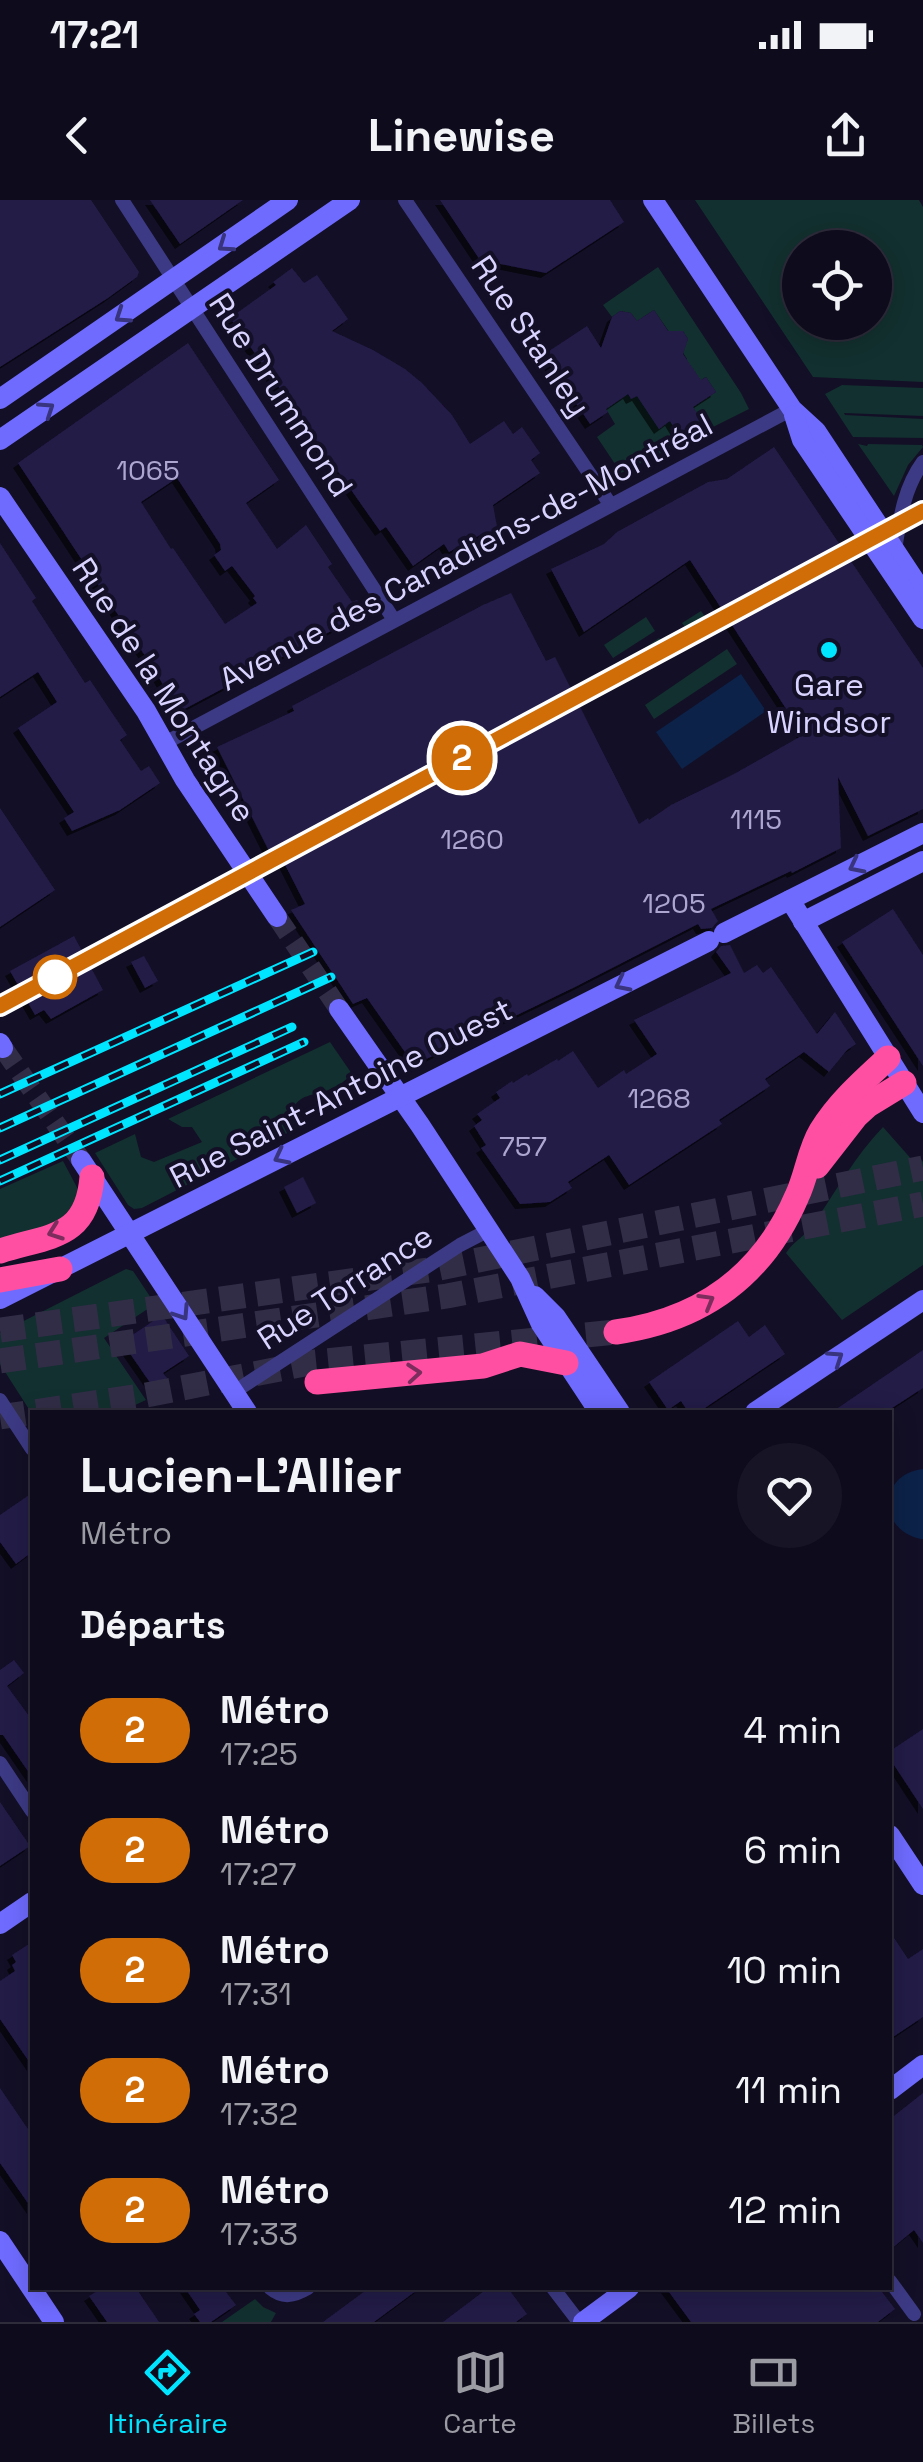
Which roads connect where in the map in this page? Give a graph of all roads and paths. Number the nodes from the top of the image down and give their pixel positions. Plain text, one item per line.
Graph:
1 (122, 200) edge
2 (288, 200) edge
3 (350, 200) edge
4 (405, 200) edge
5 (653, 200) edge
6 (174, 280) junction
7 (192, 309) junction
8 (0, 398) edge
9 (792, 409) junction
10 (0, 440) edge
11 (923, 462) edge
12 (0, 498) edge
13 (610, 504) junction
14 (895, 551) junction
15 (923, 593) edge
16 (923, 619) edge
17 (394, 620) junction
18 (165, 743) junction
19 (923, 832) edge
20 (923, 861) edge
21 (790, 900) junction
22 (277, 917) tunnel mouth
23 (803, 922) junction
24 (339, 1009) tunnel mouth
25 (888, 1058) junction
26 (904, 1083) junction
27 (399, 1098) junction
28 (923, 1113) edge
29 (86, 1168) joint
30 (800, 1191) junction
31 (488, 1230) junction
32 (130, 1234) junction
33 (0, 1251) edge
34 (60, 1269) junction
35 (0, 1280) edge
36 (526, 1288) junction
37 (0, 1299) edge
38 (923, 1300) edge
39 (616, 1332) tunnel mouth
40 (566, 1363) junction
41 (316, 1382) dead end
42 (234, 1392) junction
43 (0, 1400) edge
44 (246, 1410) edge
45 (598, 1410) edge
46 (619, 1410) edge
47 (759, 1410) edge
48 (30, 1446) edge
49 (0, 1764) edge
50 (30, 1809) edge
51 (892, 1839) edge
52 (923, 1885) edge
53 (30, 1903) edge
54 (0, 1924) edge
55 (923, 2064) edge
56 (892, 2088) edge
57 (0, 2241) edge
58 (892, 2284) edge
59 (30, 2286) edge
60 (33, 2290) edge
61 (273, 2290) edge
62 (303, 2290) edge
63 (555, 2290) edge
64 (626, 2290) edge
65 (913, 2314) edge
66 (54, 2322) edge
67 (581, 2322) edge

1 - 6 street, Rue Drummond
2 -> 6 main road
3 - 7 main road
4 - 13 street, Rue Stanley
5 - 9 main road
6 - 7 street, Rue Drummond
6 -> 8 main road
10 -> 7 main road
7 - 17 street, Rue Drummond
9 - 13 street, Avenue des Canadiens-de-Montréal
9 - 14 main road
9 - 16 main road
11 - 14 street
12 - 18 main road, Rue de la Montagne
13 - 17 street, Avenue des Canadiens-de-Montréal
14 - 15 main road
17 - 18 street, Avenue des Canadiens-de-Montréal
18 - 22 main road, Rue de la Montagne
19 -> 21 main road, Rue Saint-Antoine Ouest
20 - 23 main road
21 - 23 main road
21 -> 27 main road, Rue Saint-Antoine Ouest
23 - 25 main road
24 - 27 main road
25 - 26 main road
25 - 30 highway
26 - 28 main road
26 - 30 highway
27 - 31 main road
27 -> 32 main road, Rue Saint-Antoine Ouest
29 - 32 main road
29 -> 33 highway
39 -> 30 highway
31 - 36 main road
31 - 42 street, Rue Torrance
32 - 34 main road, Rue Saint-Antoine Ouest
32 -> 42 main road
34 - 35 highway
34 - 37 main road, Rue Saint-Antoine Ouest
36 - 40 main road
36 - 46 main road
47 -> 38 main road
41 -> 40 highway
40 - 45 main road
42 - 44 main road
43 - 48 street
49 - 50 street
51 - 52 main road
53 - 54 main road
55 - 56 main road
57 - 59 main road
58 - 65 street
60 - 66 main road
61 - 62 street
63 - 67 street
64 - 67 main road

